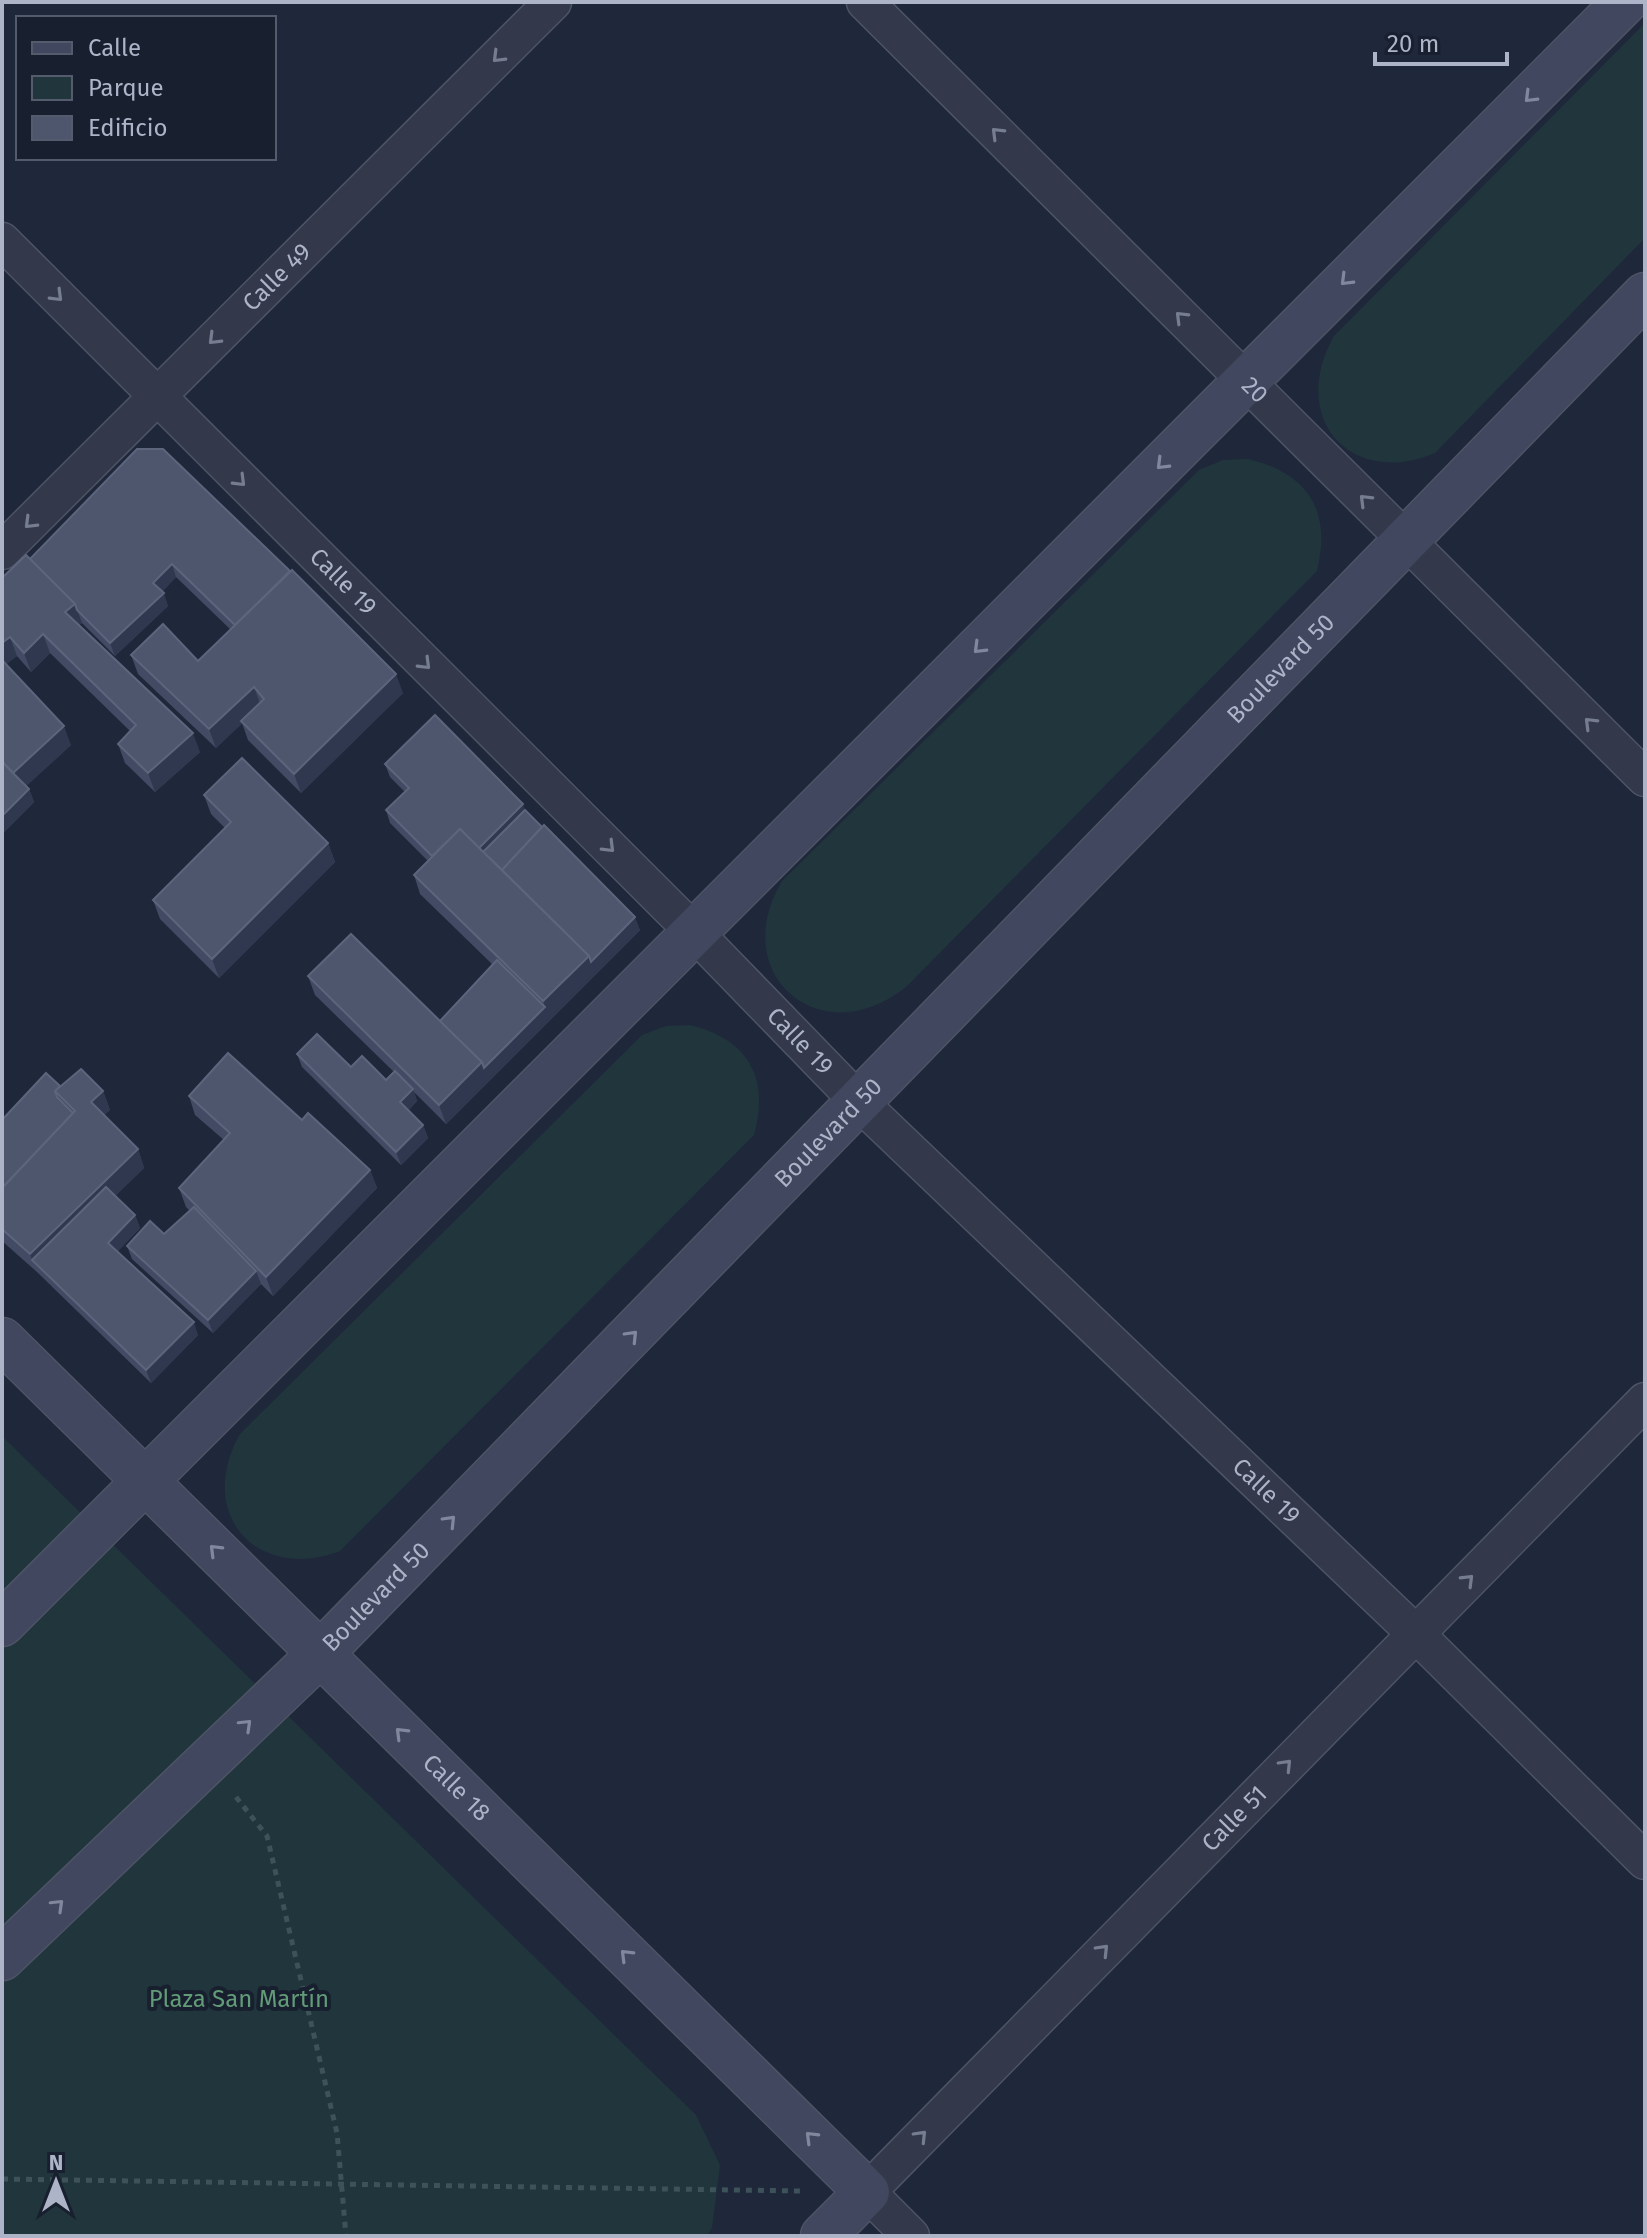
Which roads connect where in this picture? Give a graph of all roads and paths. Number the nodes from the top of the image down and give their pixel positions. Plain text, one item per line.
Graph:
1 (553, 2) edge
2 (865, 2) edge
3 (1625, 2) edge
4 (2, 241) edge
5 (1645, 295) edge
6 (1245, 381) junction
7 (156, 397) junction
8 (1407, 541) junction
9 (2, 551) edge
10 (1645, 778) edge
11 (695, 933) junction
12 (860, 1103) junction
13 (2, 1340) edge
14 (1645, 1401) edge
15 (146, 1482) junction
16 (2, 1624) edge
17 (1415, 1633) junction
18 (320, 1654) junction
19 (208, 1762) junction
20 (1645, 1861) edge
21 (2, 1958) edge
22 (2, 2179) edge
23 (341, 2184) junction
24 (867, 2192) junction
25 (346, 2236) edge
26 (823, 2236) edge
27 (911, 2236) edge

1 -> 7 street, Calle 49
6 -> 2 street, 20
3 -> 6 main road
4 -> 7 street, Calle 19
5 - 8 main road, Boulevard 50
8 -> 6 street, 20
6 -> 11 main road
7 -> 9 street, Calle 49
7 -> 11 street, Calle 19
10 -> 8 street, 20
8 - 12 main road, Boulevard 50
11 - 12 street, Calle 19
11 - 15 main road
12 - 17 street, Calle 19
18 -> 12 main road, Boulevard 50
13 - 15 main road, Calle 18
17 -> 14 street, Calle 51
15 - 16 main road
18 -> 15 main road, Calle 18
17 - 20 street, Calle 19
24 -> 17 street, Calle 51
19 -> 18 main road, Boulevard 50
24 -> 18 main road, Calle 18
21 -> 19 main road, Boulevard 50
19 - 23 path
22 - 23 path
23 - 24 path
23 - 25 path
24 - 26 main road, Calle 51
24 - 27 street, Calle 18

